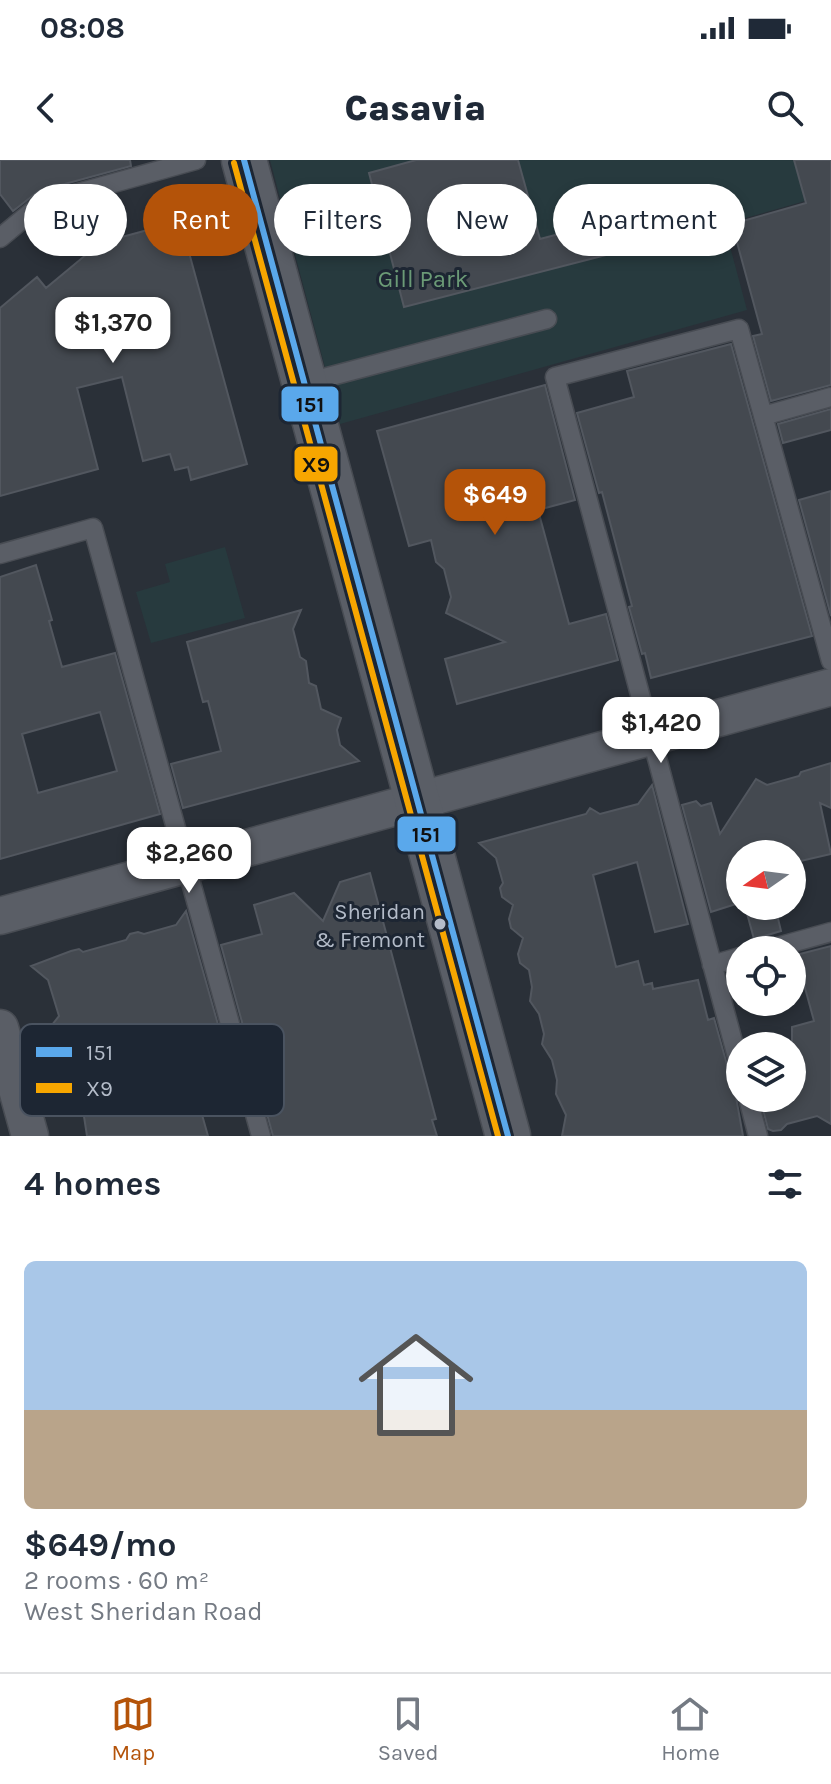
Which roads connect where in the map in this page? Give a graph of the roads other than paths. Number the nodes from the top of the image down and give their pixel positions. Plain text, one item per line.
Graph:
1 (196, 160) edge
2 (244, 160) edge
3 (0, 238) edge
4 (547, 319) dead end
5 (305, 383) junction
6 (831, 397) edge
7 (763, 416) junction
8 (0, 554) edge
9 (831, 661) edge
10 (831, 687) edge
11 (651, 736) junction
12 (417, 801) junction
13 (186, 865) junction
14 (0, 916) edge
15 (831, 932) edge
16 (806, 939) edge
17 (726, 961) edge
18 (712, 965) junction
19 (230, 1024) edge
20 (0, 1028) edge
21 (730, 1032) edge
22 (20, 1100) edge
23 (752, 1112) edge
24 (24, 1116) edge
25 (255, 1116) edge
26 (30, 1136) edge
27 (261, 1136) edge
28 (508, 1136) edge
29 (758, 1136) edge

1 - 3 lane
2 - 5 street
4 - 5 lane
5 - 12 street
6 - 7 lane
7 - 9 lane
7 - 11 lane
8 - 13 lane
10 - 11 street
11 - 12 street
11 - 18 lane
12 - 13 street
12 - 28 street
13 - 14 street
13 - 19 lane
15 - 16 lane
17 - 18 lane
18 - 21 lane
20 - 22 street
23 - 29 lane
24 - 26 street
25 - 27 lane

